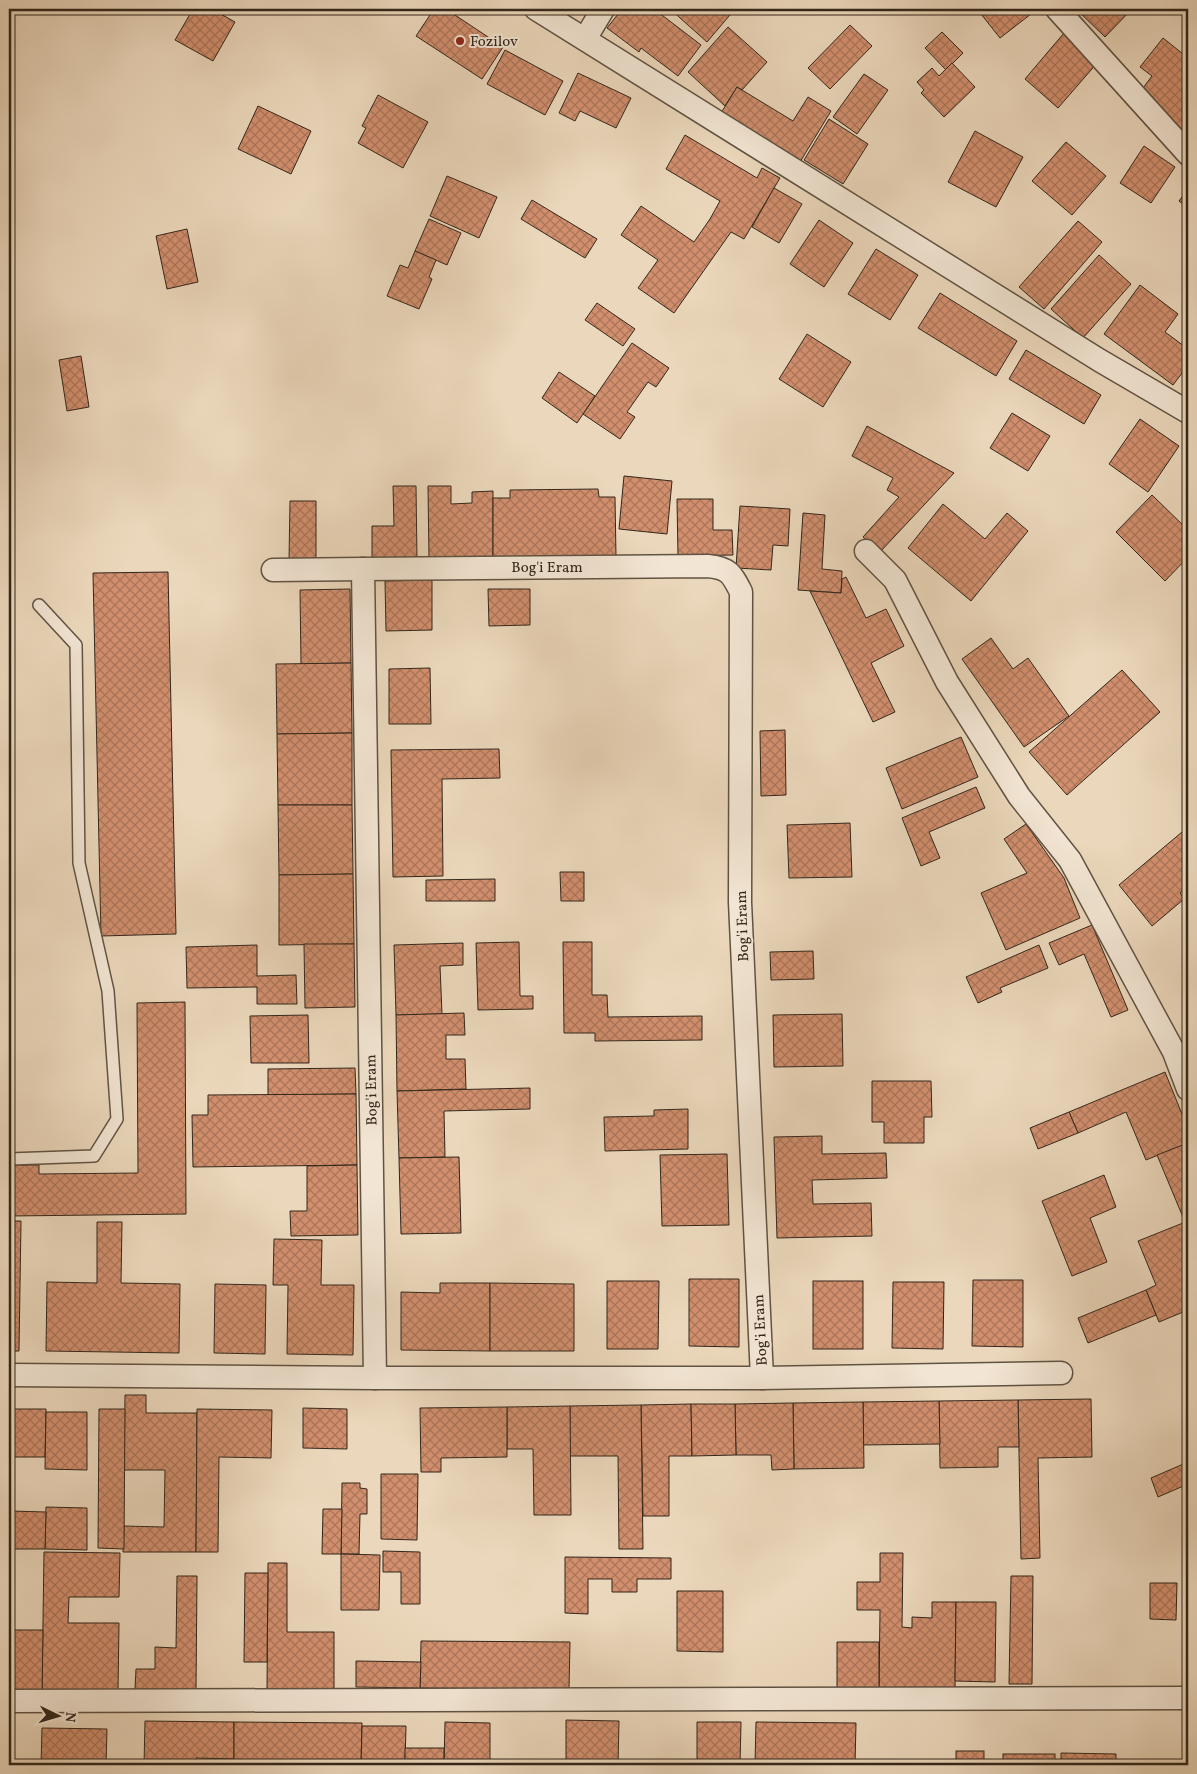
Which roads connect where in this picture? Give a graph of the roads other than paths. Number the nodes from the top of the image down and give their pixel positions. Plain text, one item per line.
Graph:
1 (536, 9) edge
2 (603, 9) edge
3 (1057, 9) edge
4 (585, 38) junction
5 (1188, 154) edge
6 (1188, 412) edge
7 (866, 551) dead end
8 (363, 569) junction
9 (273, 570) dead end
10 (39, 605) dead end
11 (1188, 1089) edge
12 (9, 1159) edge
13 (1061, 1373) dead end
14 (9, 1375) edge
15 (375, 1378) junction
16 (762, 1378) junction
17 (1188, 1698) edge
18 (9, 1701) edge

1 - 4 street
2 - 4 street
3 - 5 street
4 - 6 street
7 - 11 street
8 - 9 street
8 - 15 street, Bog'i Eram
8 - 16 street, Bog'i Eram
10 - 12 lane
13 - 16 street
14 - 15 street
15 - 16 street
17 - 18 street

